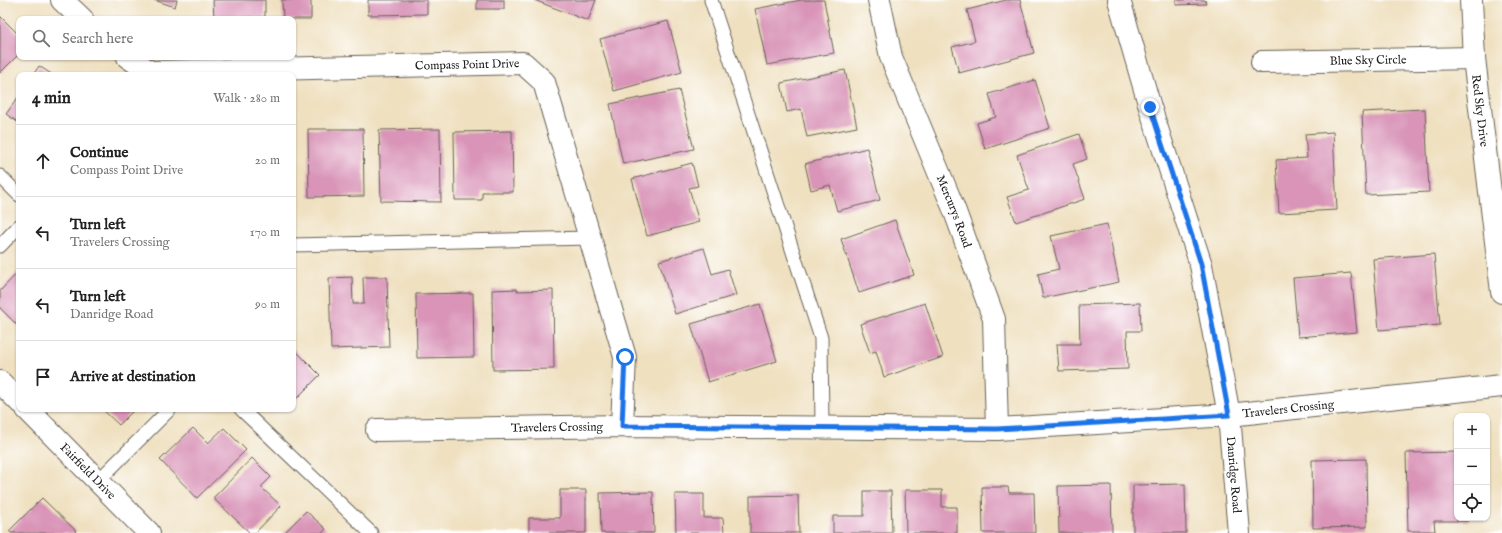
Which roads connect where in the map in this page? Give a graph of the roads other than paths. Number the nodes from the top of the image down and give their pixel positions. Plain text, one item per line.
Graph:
1 (62, 0) edge
2 (711, 0) edge
3 (879, 0) edge
4 (1119, 0) edge
5 (1471, 0) edge
6 (79, 16) edge
7 (1474, 58) junction
8 (132, 60) edge
9 (1262, 62) dead end
10 (150, 72) edge
11 (231, 72) edge
12 (0, 176) edge
13 (16, 191) edge
14 (16, 229) edge
15 (590, 238) junction
16 (296, 245) edge
17 (0, 246) edge
18 (1502, 292) edge
19 (0, 382) edge
20 (1502, 386) edge
21 (16, 398) edge
22 (29, 412) edge
23 (167, 412) edge
24 (245, 412) edge
25 (1229, 415) junction
26 (622, 426) junction
27 (822, 427) junction
28 (997, 429) junction
29 (377, 430) dead end
30 (98, 481) junction
31 (149, 533) edge
32 (371, 533) edge
33 (1239, 533) edge

1 - 6 street
2 - 27 lane
3 - 28 street, Mercurys Road
4 - 25 street, Danridge Road
5 - 7 street, Red Sky Drive
7 - 9 street, Blue Sky Circle
7 - 18 street, Red Sky Drive
8 - 10 street, Compass Point Drive
11 - 15 street, Compass Point Drive
12 - 13 lane
14 - 17 lane
15 - 16 lane
15 - 26 street, Compass Point Drive
19 - 21 street
20 - 25 street, Travelers Crossing
22 - 30 street, Fairfield Drive
23 - 30 lane
24 - 32 lane
25 - 28 street, Travelers Crossing
25 - 33 street, Danridge Road
26 - 27 street, Travelers Crossing
26 - 29 street, Travelers Crossing
27 - 28 street, Travelers Crossing
30 - 31 street, Fairfield Drive

